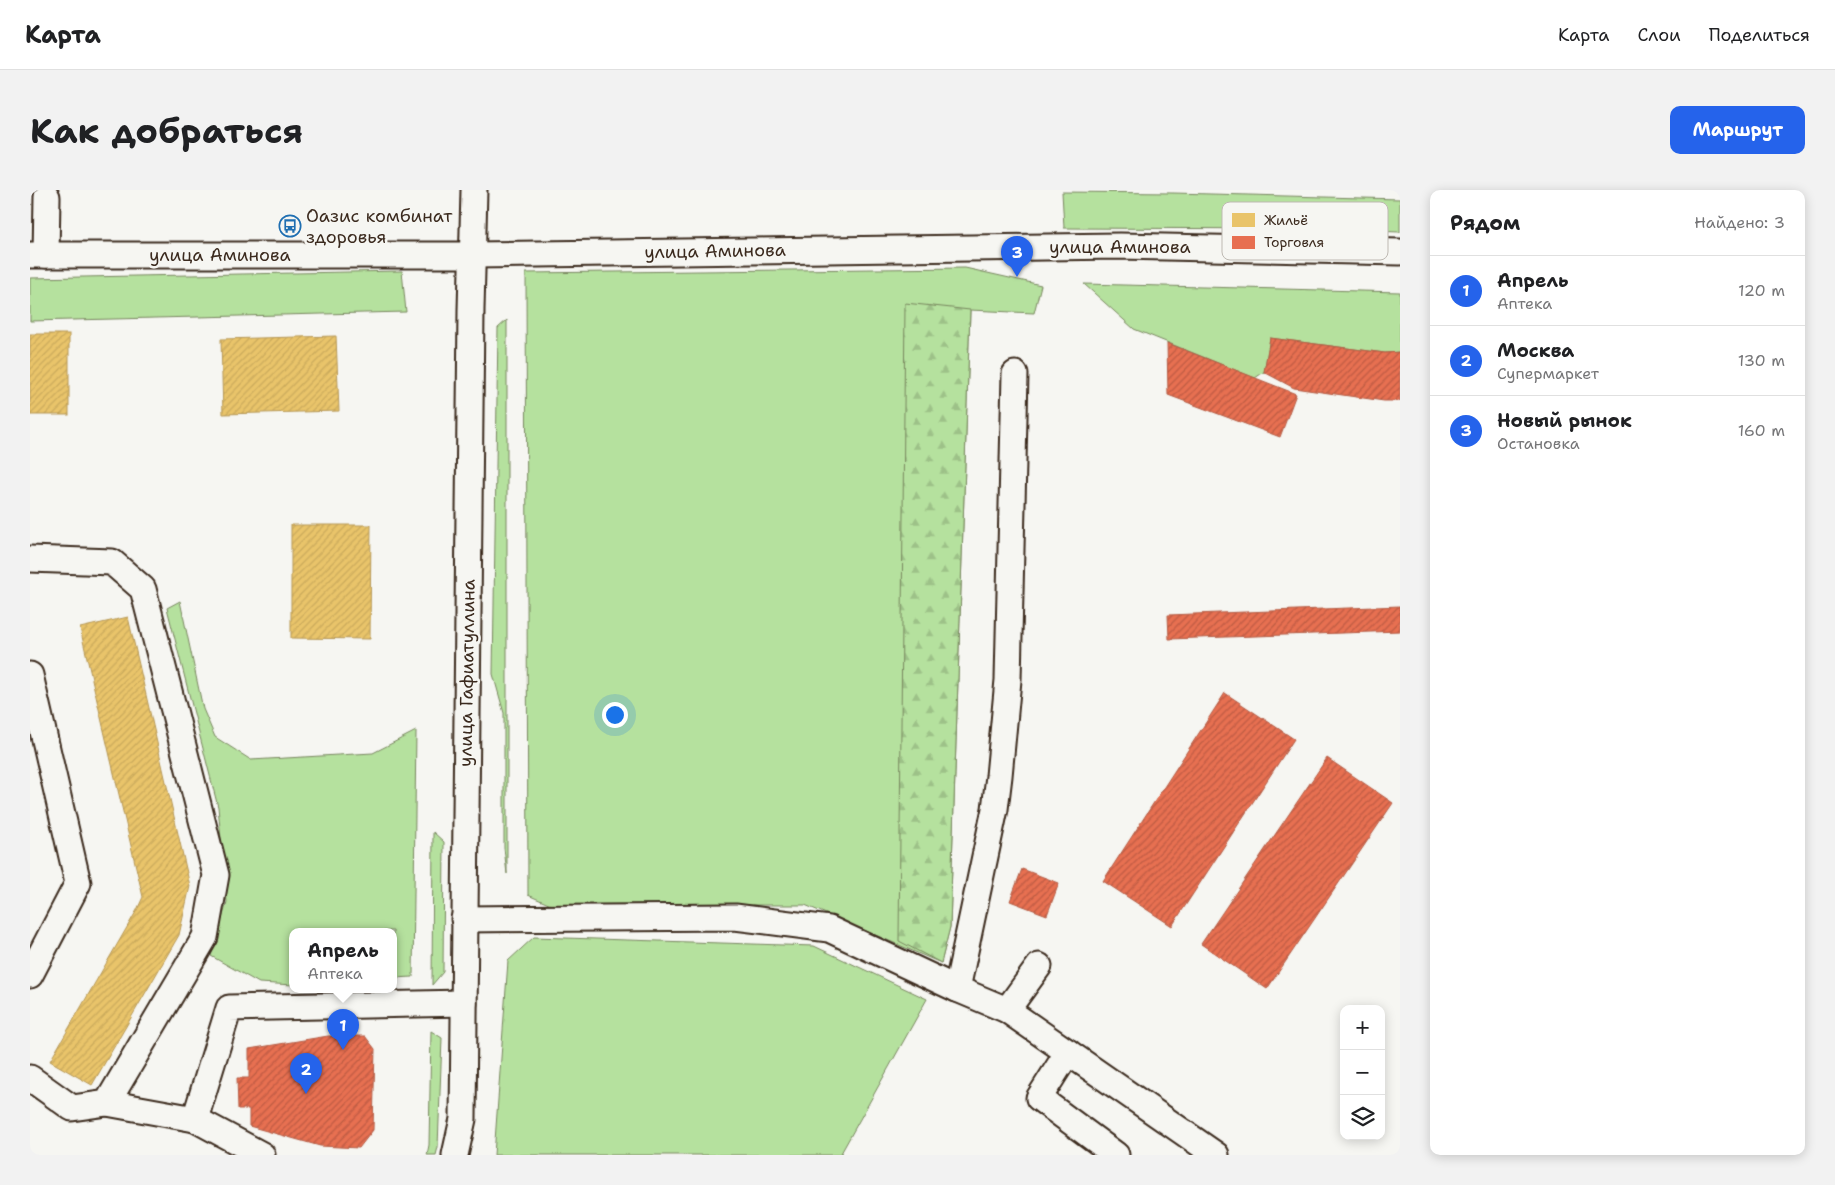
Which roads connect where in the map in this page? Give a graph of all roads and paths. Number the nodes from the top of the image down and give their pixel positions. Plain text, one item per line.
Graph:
1 (474, 190) edge
2 (47, 197) dead end
3 (1222, 248) edge
4 (38, 255) edge
5 (472, 255) junction
6 (1015, 374) dead end
7 (30, 559) edge
8 (30, 675) edge
9 (464, 919) junction
10 (1039, 966) dead end
11 (30, 975) edge
12 (957, 990) junction
13 (464, 1003) junction
14 (1007, 1010) junction
15 (1068, 1052) junction
16 (30, 1078) edge
17 (107, 1103) junction
18 (195, 1119) junction
19 (262, 1155) edge
20 (455, 1155) edge
21 (1116, 1155) edge
22 (1216, 1155) edge

1 - 5 street, улица Гафиатуллина
2 - 4 street
3 - 5 street, улица Аминова
4 - 5 street, улица Аминова
5 - 9 street, улица Гафиатуллина
6 - 12 street
7 - 17 street
8 - 11 street
9 - 12 street
9 - 13 street, улица Гафиатуллина
10 - 14 street
12 - 14 street
13 - 18 street
13 - 20 street, улица Гафиатуллина
14 - 15 street
15 - 21 street
15 - 22 street
16 - 17 street
17 - 18 street
18 - 19 street

